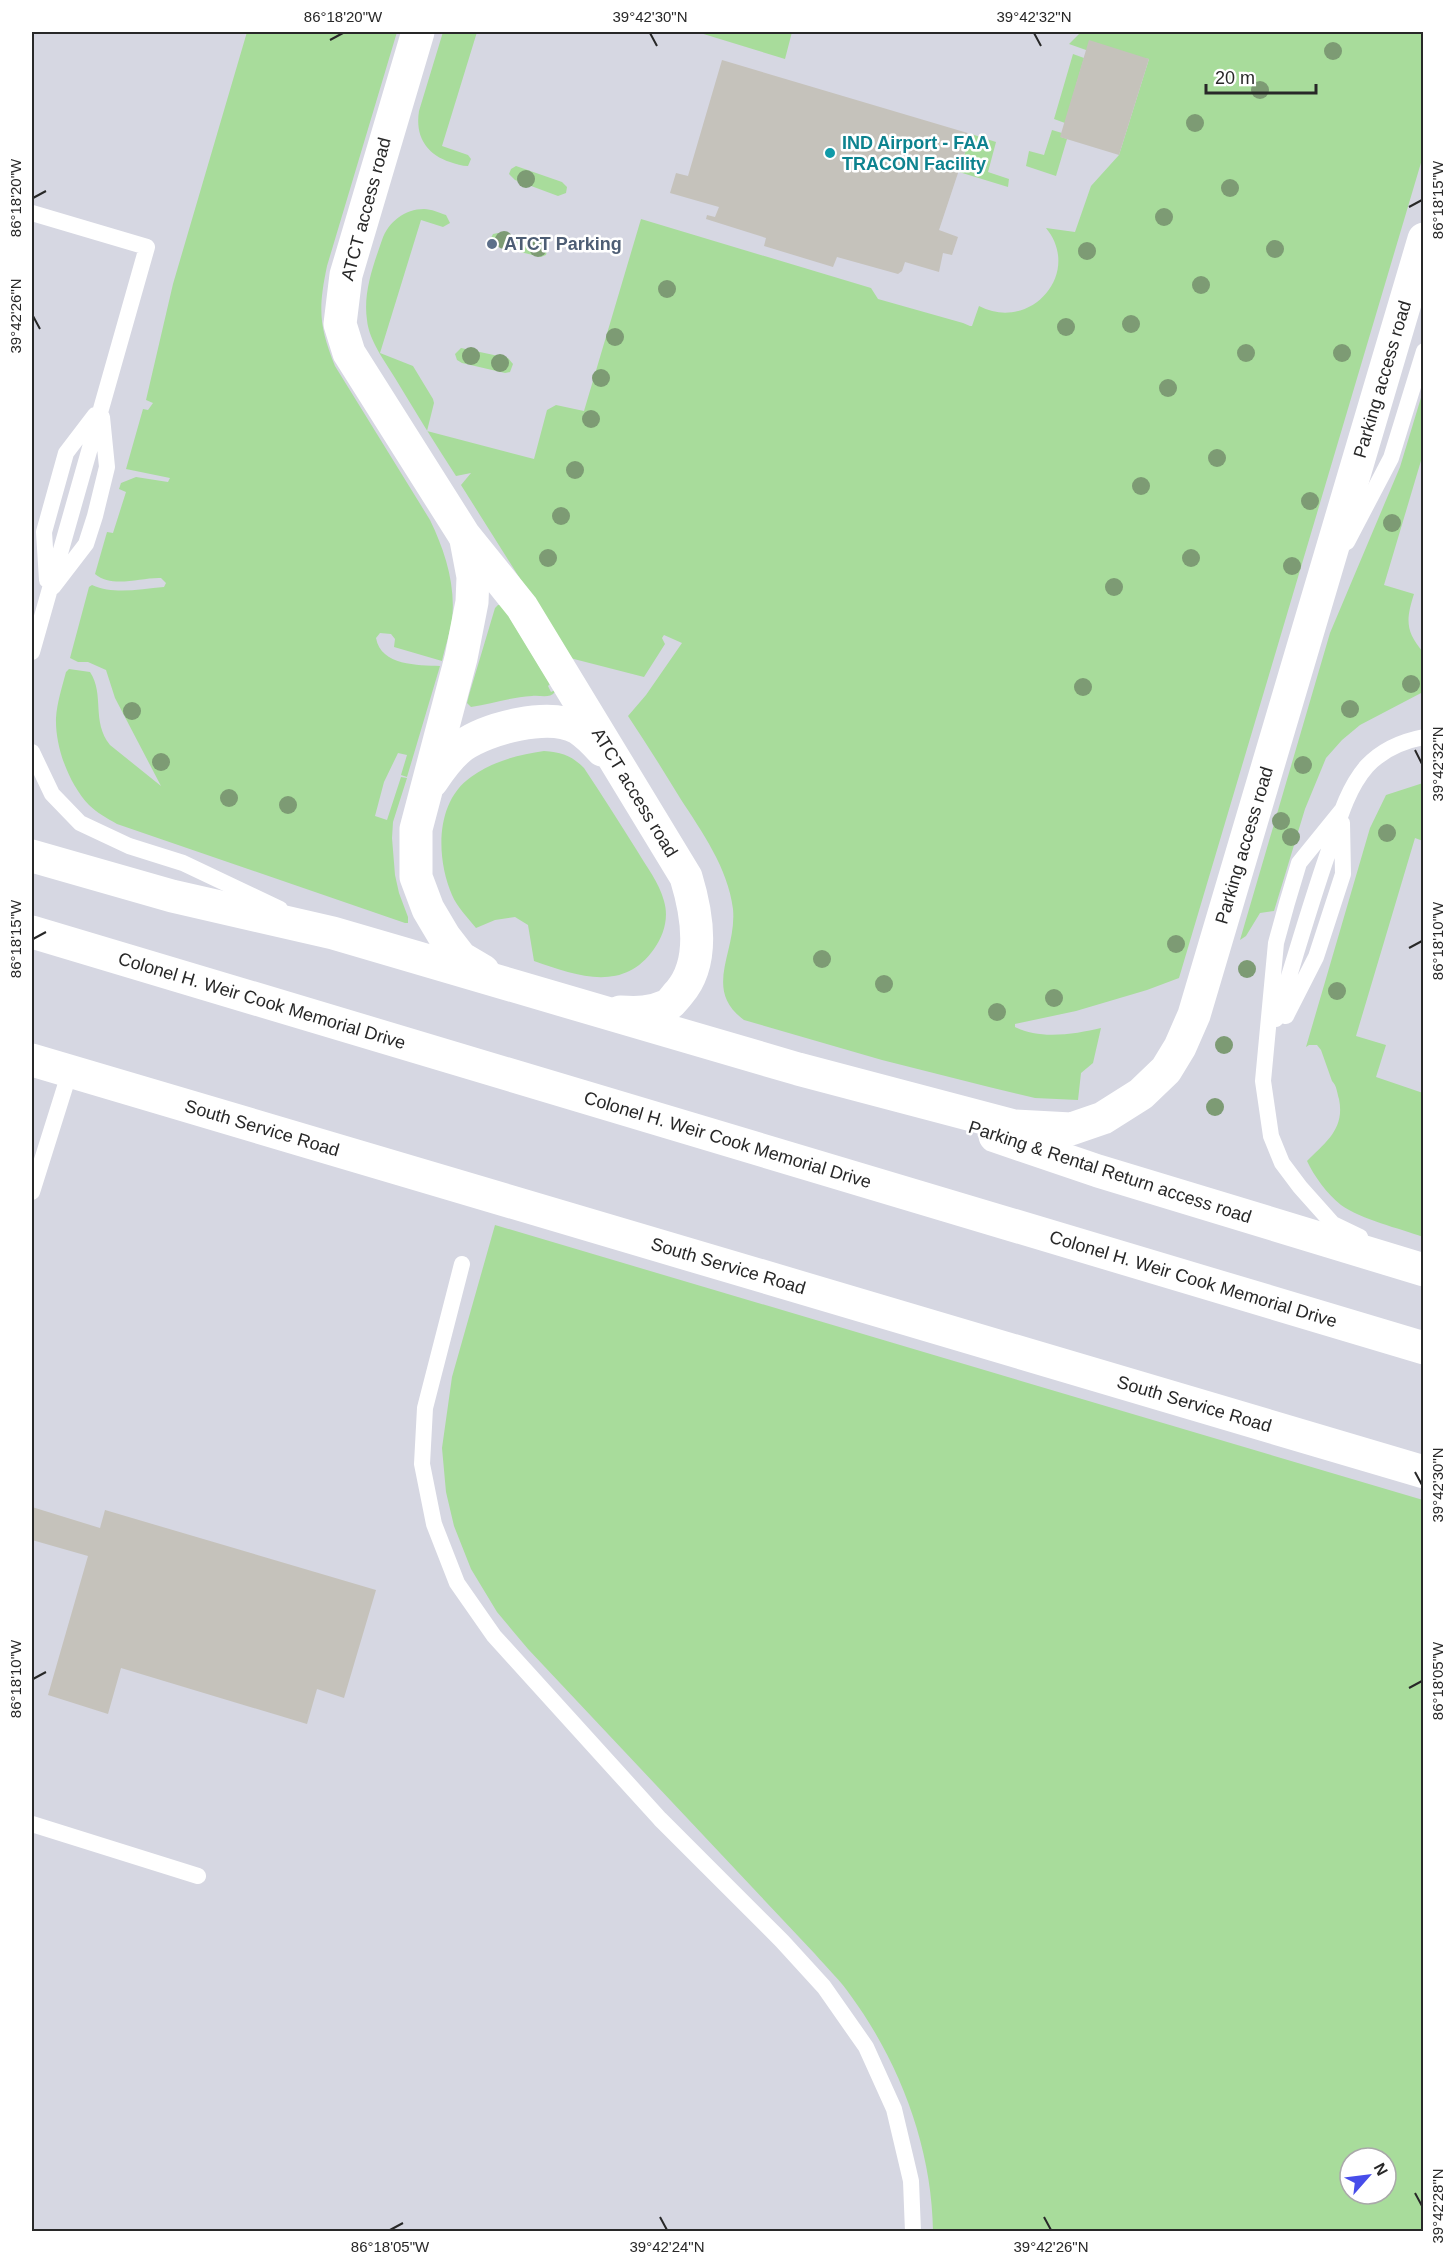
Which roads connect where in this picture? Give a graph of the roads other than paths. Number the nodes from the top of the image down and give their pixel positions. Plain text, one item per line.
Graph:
1 (418, 32) edge
2 (32, 213) edge
3 (1424, 238) edge
4 (1424, 351) edge
5 (101, 407) junction
6 (464, 535) junction
7 (48, 594) junction
8 (1318, 596) junction
9 (32, 652) edge
10 (1424, 736) edge
11 (32, 752) edge
12 (622, 771) junction
13 (425, 794) junction
14 (1342, 810) junction
15 (32, 856) edge
16 (32, 932) edge
17 (333, 933) junction
18 (506, 985) junction
19 (598, 1011) junction
20 (1266, 1054) junction
21 (32, 1060) edge
22 (798, 1070) junction
23 (70, 1071) junction
24 (32, 1191) edge
25 (462, 1264) dead end
26 (1424, 1270) edge
27 (1424, 1348) edge
28 (1424, 1472) edge
29 (32, 1824) edge
30 (198, 1876) dead end
31 (913, 2232) edge

1 - 6 street, ATCT access road
2 - 5 lane
3 - 8 street, Parking access road
4 - 8 lane
5 - 7 lane
5 - 7 lane
6 - 12 street, ATCT access road
6 - 13 street, ATCT access road
7 - 9 lane
8 - 22 street, Parking access road
10 - 14 lane
11 - 17 lane
12 - 13 street
12 - 19 street, ATCT access road
13 - 18 street, ATCT access road
14 - 20 lane
14 - 20 lane
15 - 17 street
16 - 27 street, Colonel H. Weir Cook Memorial Drive
17 - 18 street
18 - 19 street
19 - 22 street
20 - 26 lane
21 - 23 street, South Service Road
22 - 26 street, Parking & Rental Return access road
23 - 24 lane
23 - 28 street, South Service Road
25 - 31 lane
29 - 30 lane

